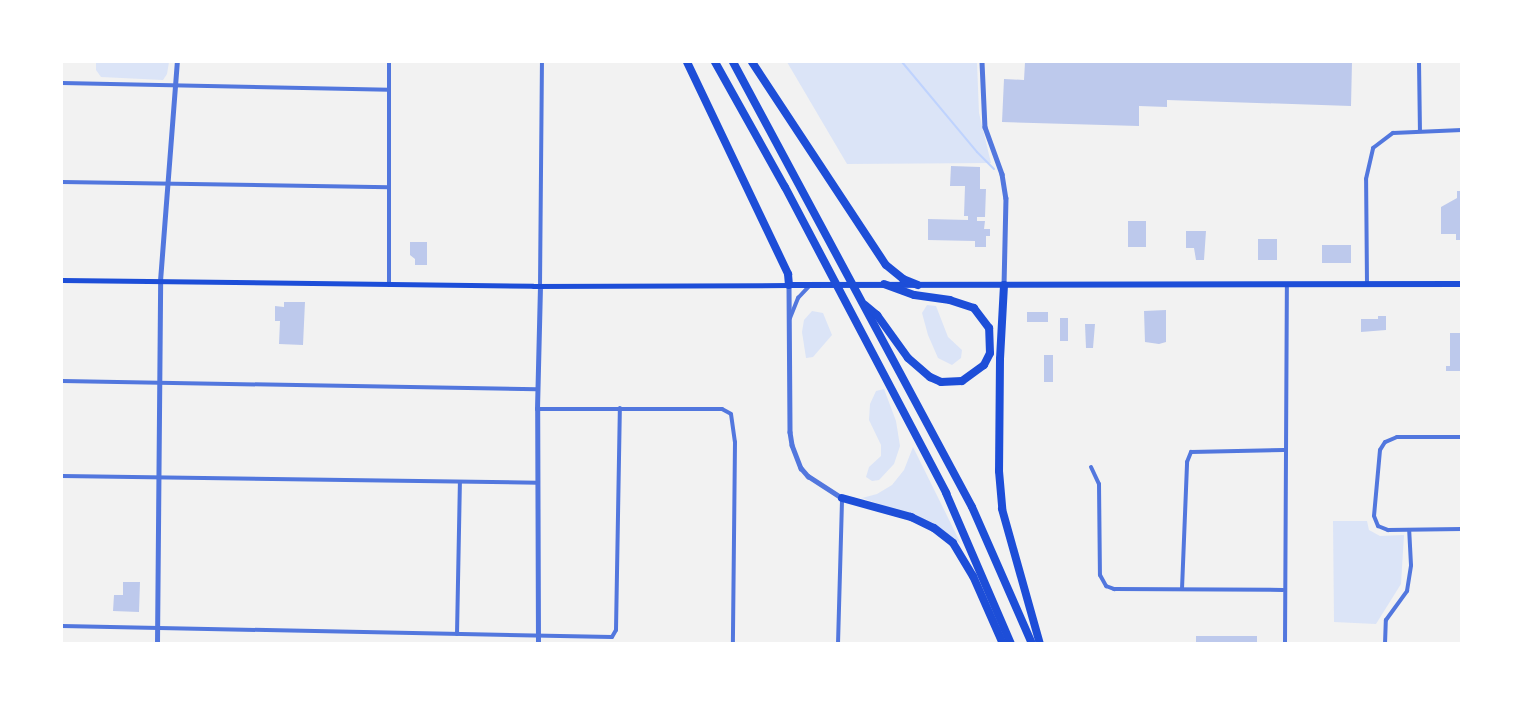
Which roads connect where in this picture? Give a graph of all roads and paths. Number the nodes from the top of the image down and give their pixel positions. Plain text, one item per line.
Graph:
1 (177, 62) edge
2 (389, 62) edge
3 (542, 62) edge
4 (687, 62) edge
5 (715, 62) edge
6 (733, 62) edge
7 (752, 62) edge
8 (982, 62) edge
9 (1419, 62) edge
10 (62, 83) edge
11 (175, 88) junction
12 (389, 90) junction
13 (1461, 129) edge
14 (1420, 130) junction
15 (62, 182) edge
16 (168, 183) junction
17 (388, 187) junction
18 (62, 280) edge
19 (160, 280) junction
20 (811, 284) junction
21 (884, 284) junction
22 (1366, 284) junction
23 (1461, 284) edge
24 (389, 285) junction
25 (789, 285) junction
26 (918, 285) junction
27 (1004, 285) junction
28 (1287, 285) junction
29 (540, 286) junction
30 (861, 301) junction
31 (790, 318) junction
32 (62, 381) edge
33 (159, 384) junction
34 (537, 389) junction
35 (620, 408) junction
36 (537, 409) junction
37 (1461, 437) edge
38 (1284, 450) junction
39 (1091, 467) dead end
40 (62, 476) edge
41 (157, 478) junction
42 (460, 482) junction
43 (538, 483) junction
44 (842, 498) junction
45 (1461, 529) edge
46 (1409, 530) junction
47 (1182, 589) junction
48 (1283, 590) junction
49 (62, 626) edge
50 (157, 628) junction
51 (457, 634) junction
52 (538, 636) junction
53 (157, 644) edge
54 (538, 644) edge
55 (733, 644) edge
56 (838, 644) edge
57 (1003, 644) edge
58 (1011, 644) edge
59 (1032, 644) edge
60 (1040, 644) edge
61 (1285, 644) edge
62 (1385, 644) edge

1 - 11 street
2 - 12 street
3 - 29 street
4 - 25 highway
5 - 58 highway
6 - 30 highway
7 - 26 highway
8 - 27 street
9 - 14 street
10 - 11 street
11 - 12 street
11 - 16 street
12 - 17 street
13 - 14 street
14 - 22 street
15 - 16 street
16 - 17 street
16 - 19 street
17 - 24 street
18 - 19 main road
19 - 24 main road
19 - 33 street
20 - 21 main road
20 - 25 main road
20 - 31 street
21 - 26 main road
21 - 30 highway
22 - 23 main road
22 - 28 main road
24 - 29 main road
25 - 29 main road
25 - 31 street
26 - 27 main road
27 - 28 main road
27 - 60 highway
28 - 38 street
29 - 34 street
30 - 59 highway
31 - 44 street
32 - 33 street
33 - 34 street
33 - 41 street
34 - 36 street
35 - 36 street
35 - 52 street
35 - 55 street
36 - 43 street
37 - 46 street
38 - 47 street
38 - 48 street
39 - 47 street
40 - 41 street
41 - 42 street
41 - 50 street
42 - 43 street
42 - 51 street
43 - 52 street
44 - 56 street
44 - 57 highway
45 - 46 street
46 - 62 street
47 - 48 street
48 - 61 street
49 - 50 street
50 - 51 street
50 - 53 street
51 - 52 street
52 - 54 street

